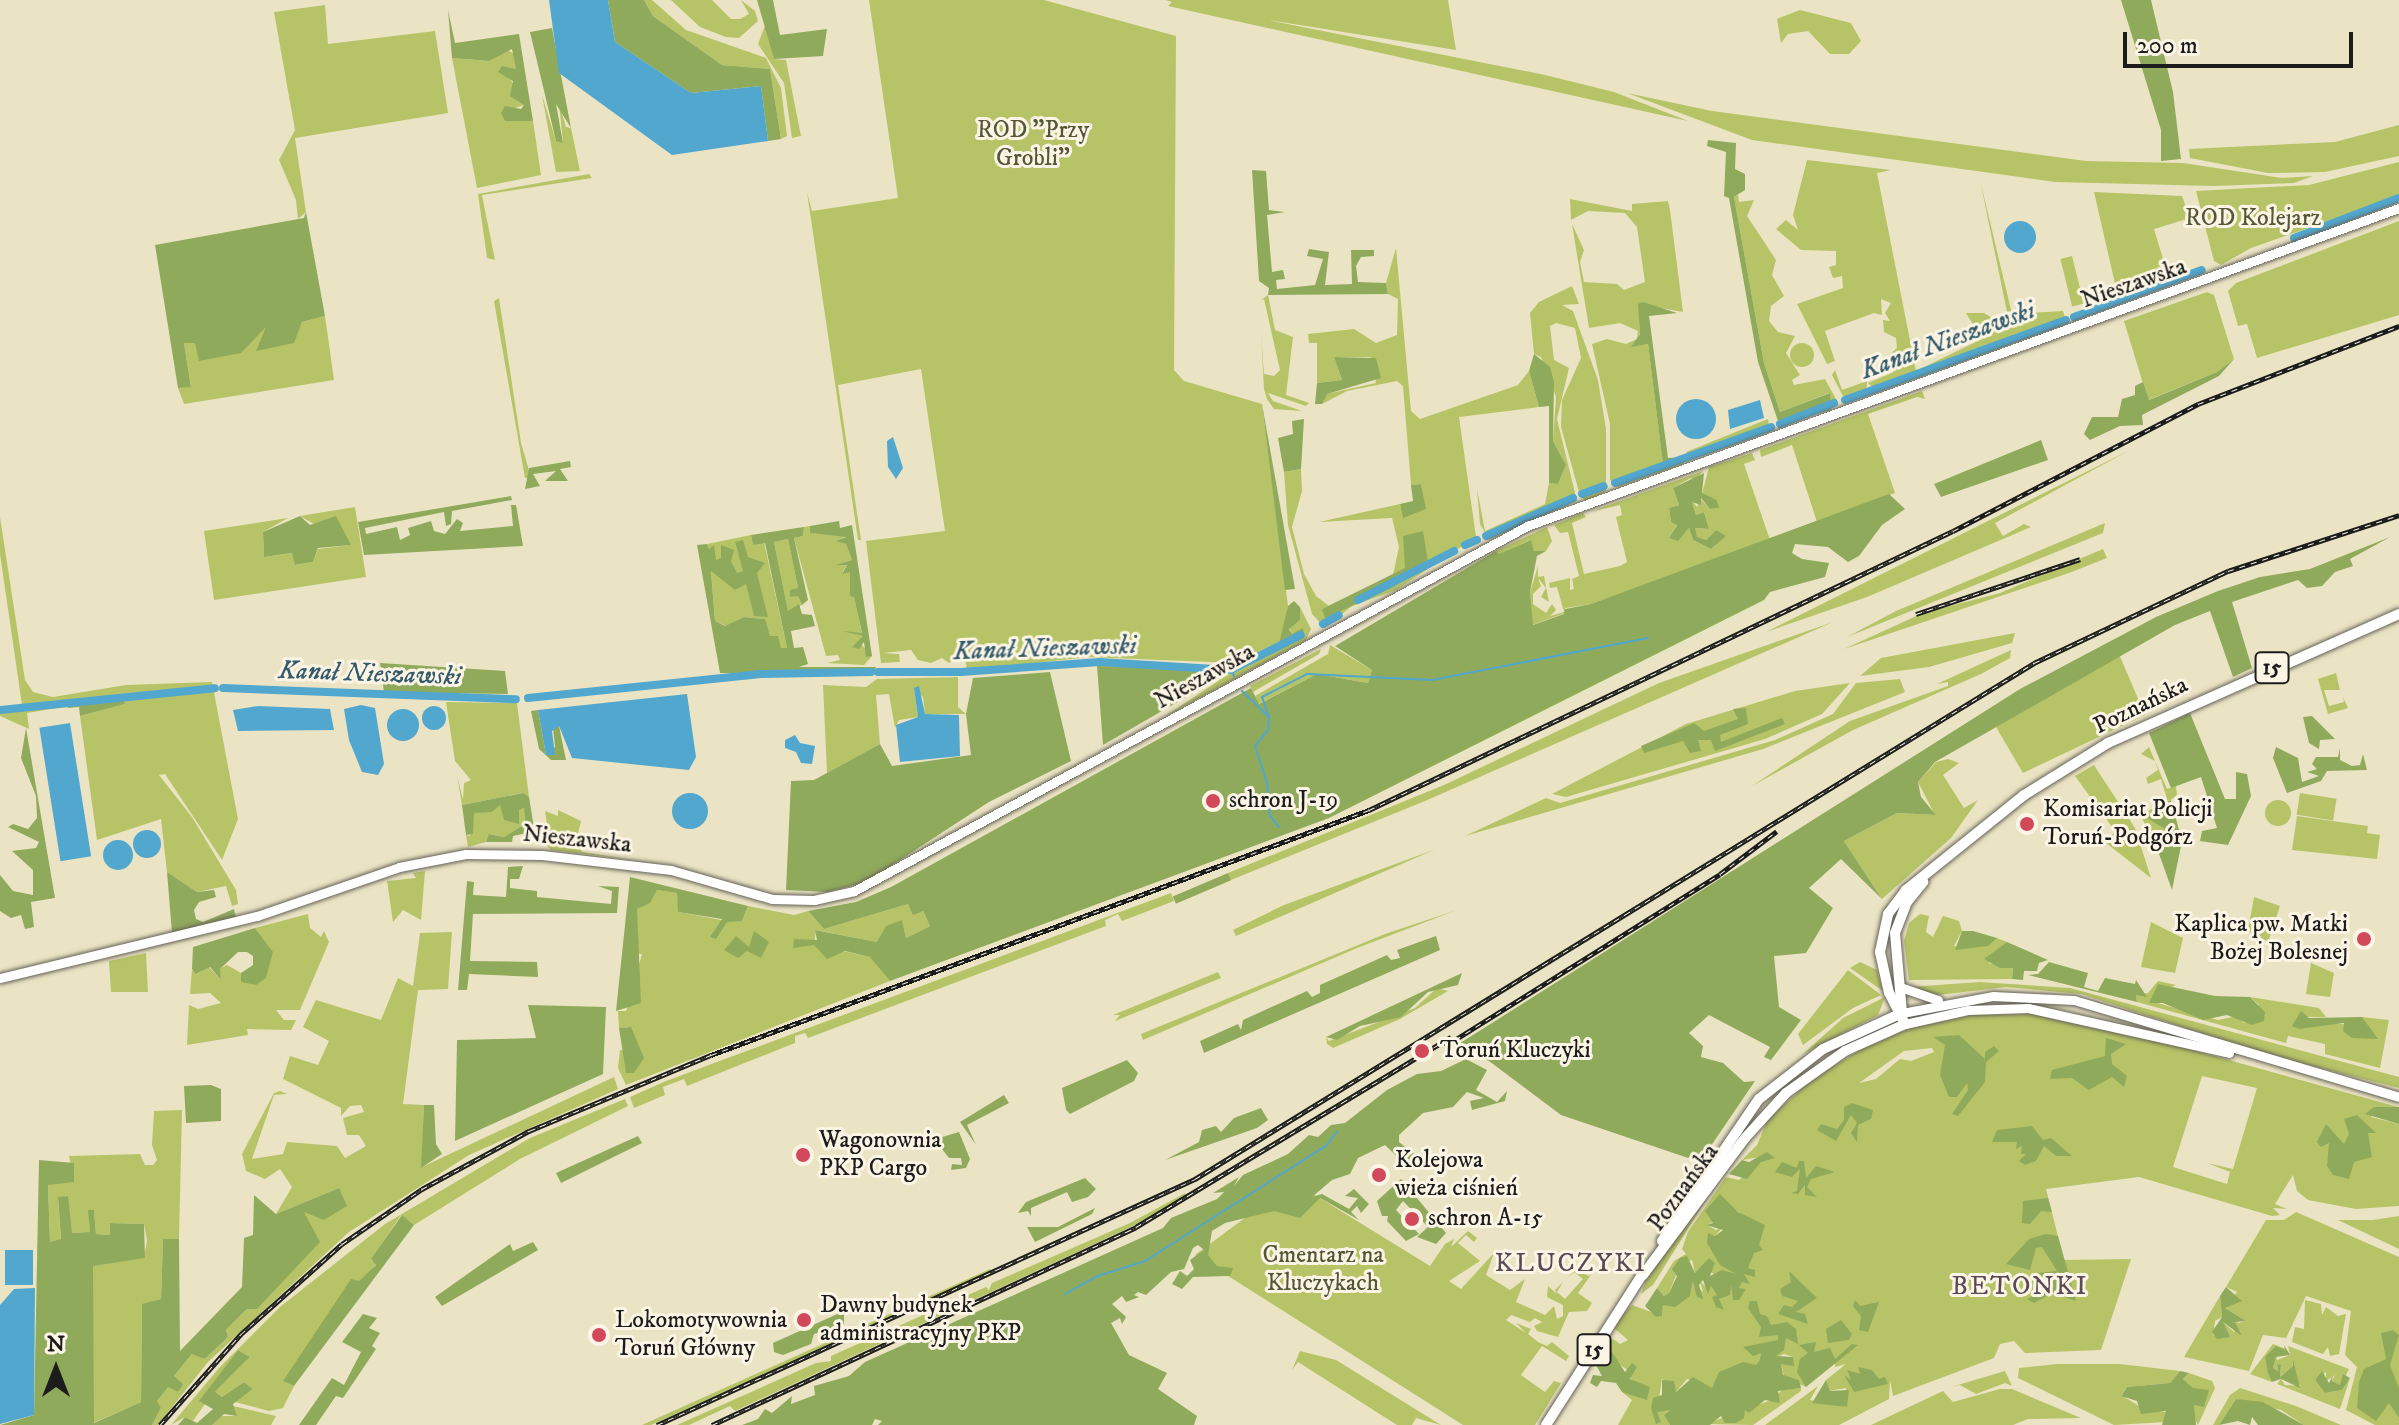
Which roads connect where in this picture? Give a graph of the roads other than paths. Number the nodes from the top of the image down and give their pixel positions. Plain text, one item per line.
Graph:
1 (2399, 208) edge
2 (2399, 614) edge
3 (1925, 877) junction
4 (2, 977) edge
5 (1903, 988) junction
6 (1889, 993) junction
7 (1953, 1000) junction
8 (1903, 1018) junction
9 (1873, 1023) junction
10 (2260, 1059) junction
11 (2399, 1097) edge
12 (1643, 1275) junction
13 (1546, 1425) edge

1 - 4 main road, Nieszawska
2 - 3 main road, Poznańska / 15
3 - 5 main road, Poznańska / 15
3 - 6 main road, Poznańska / 15
5 - 7 main road
5 - 8 main road, Poznańska / 15
6 - 8 main road, Poznańska / 15
6 - 9 main road
7 - 8 main road
7 - 10 main road
8 - 9 main road, Poznańska / 15
8 - 10 main road
8 - 12 main road, Poznańska / 15
9 - 12 main road, Poznańska / 15
10 - 11 main road
12 - 13 main road, Poznańska / 15

